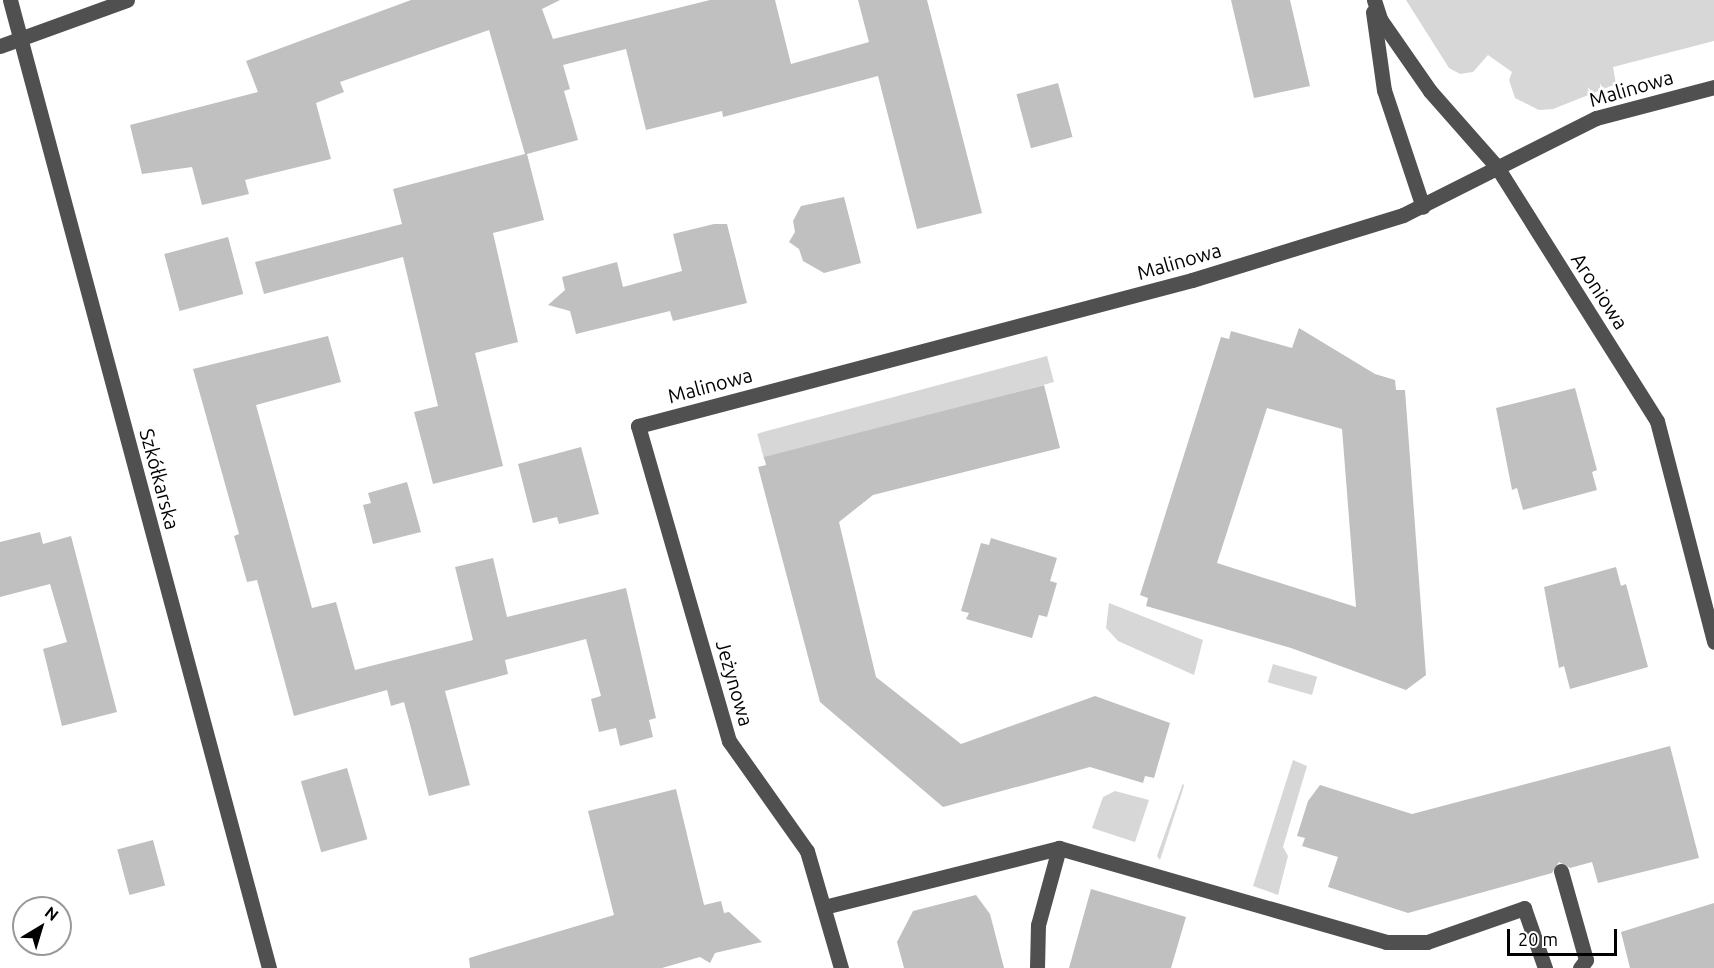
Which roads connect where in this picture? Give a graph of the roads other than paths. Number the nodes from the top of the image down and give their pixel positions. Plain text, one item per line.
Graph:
1 (10, 0) edge
2 (127, 0) edge
3 (1372, 0) edge
4 (20, 38) junction
5 (0, 46) edge
6 (1714, 87) edge
7 (1497, 167) junction
8 (1423, 207) junction
9 (638, 426) joint
10 (1714, 642) edge
11 (1059, 848) junction
12 (1561, 871) dead end
13 (824, 907) junction
14 (269, 968) edge
15 (841, 968) edge
16 (1037, 968) edge
17 (1545, 968) edge
18 (1580, 968) edge

1 - 4 street, Szkółkarska
2 - 4 street
3 - 7 street, Aroniowa
3 - 8 street, Aroniowa
4 - 5 street
4 - 14 street, Szkółkarska
6 - 7 street, Malinowa
7 - 8 street, Malinowa
7 - 10 street, Aroniowa
8 - 9 street, Malinowa
9 - 13 street, Jeżynowa
11 - 13 street
11 - 16 street
11 - 17 street
12 - 18 street
13 - 15 street, Jeżynowa

